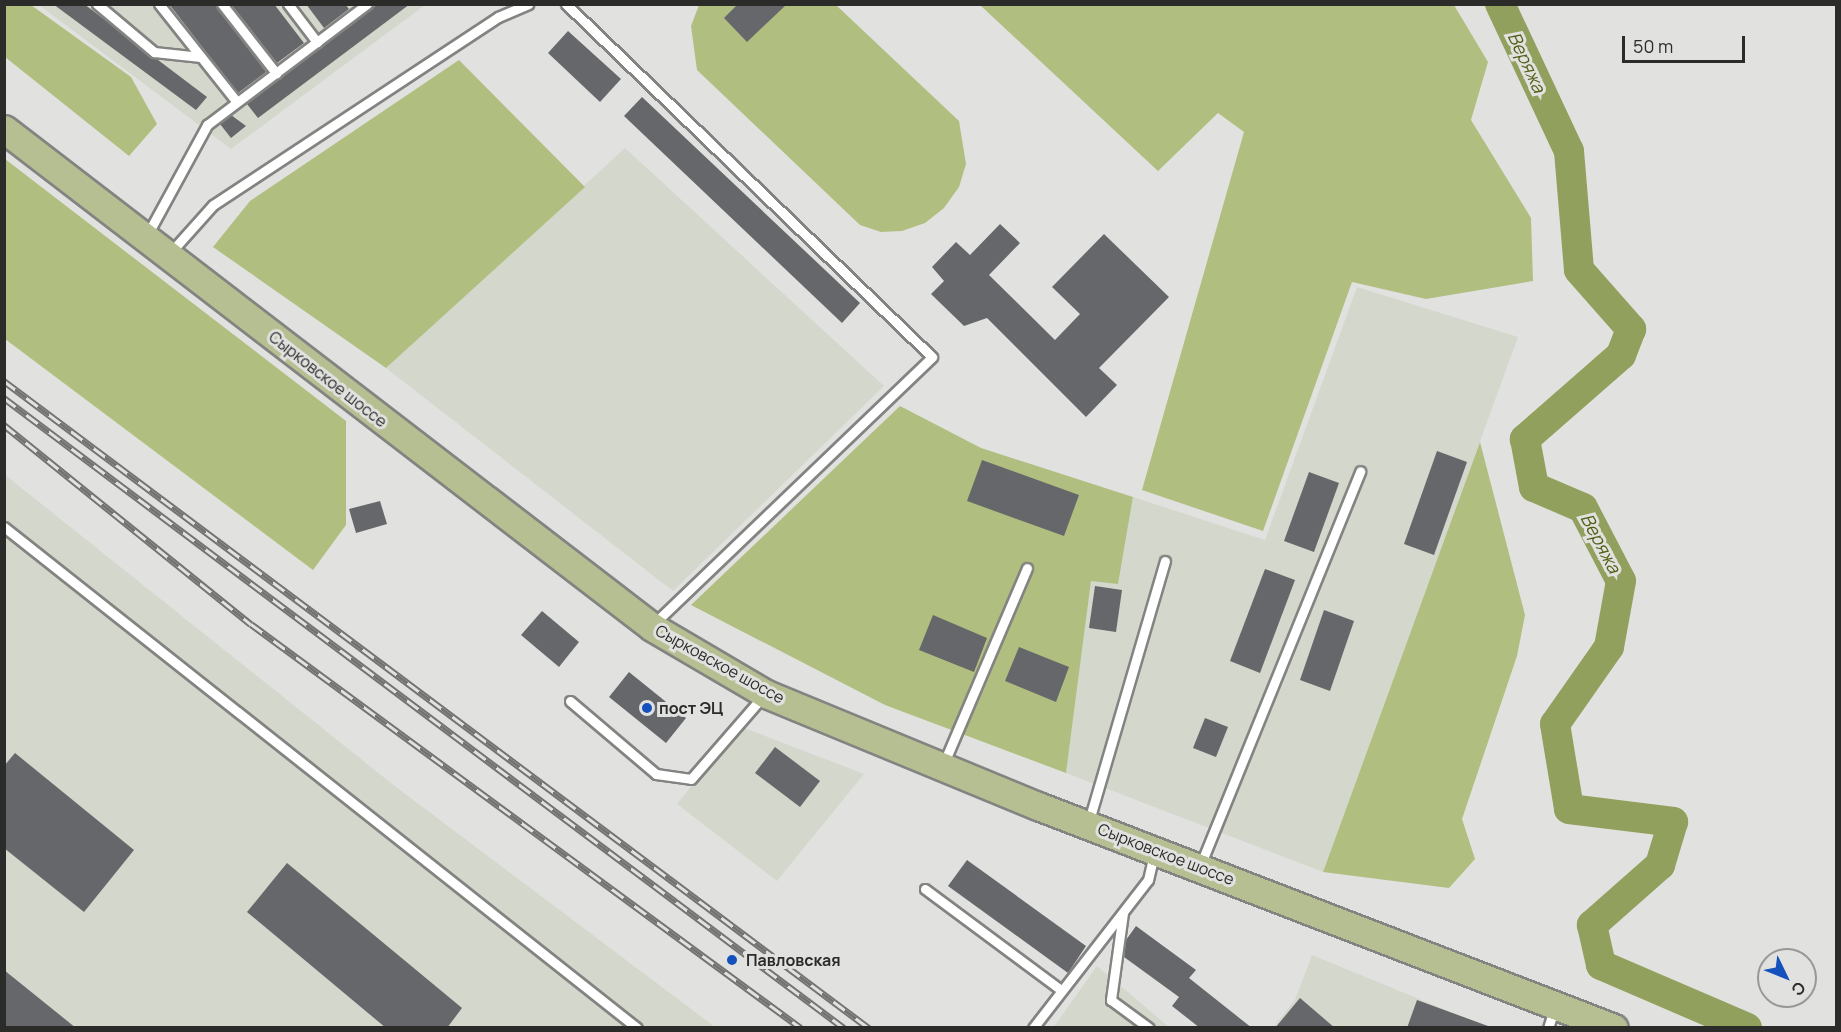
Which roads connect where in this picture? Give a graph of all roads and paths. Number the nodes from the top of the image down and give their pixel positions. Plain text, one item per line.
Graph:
1 (97, 4) edge
2 (159, 4) edge
3 (222, 4) edge
4 (288, 4) edge
5 (528, 4) edge
6 (566, 4) edge
7 (366, 5) edge
8 (317, 42) junction
9 (201, 57) junction
10 (276, 74) junction
11 (237, 102) junction
12 (4, 129) edge
13 (145, 238) junction
14 (168, 256) junction
15 (1360, 471) dead end
16 (4, 527) edge
17 (1165, 561) dead end
18 (1027, 568) dead end
19 (652, 627) junction
20 (766, 694) junction
21 (570, 701) dead end
22 (942, 766) junction
23 (1088, 824) junction
24 (1155, 850) junction
25 (1199, 867) junction
26 (925, 889) dead end
27 (1124, 911) junction
28 (1061, 990) junction
29 (1552, 1016) edge
30 (637, 1028) edge
31 (1034, 1028) edge
32 (1149, 1028) edge
33 (1614, 1028) edge

1 - 9 lane
2 - 9 lane
3 - 10 lane
4 - 8 lane
5 - 14 lane
6 - 19 lane
7 - 8 lane
8 - 10 lane
9 - 11 lane
10 - 11 lane
11 - 13 lane
12 - 13 main road, Сырковское шоссе
13 - 14 main road, Сырковское шоссе
14 - 19 main road, Сырковское шоссе
15 - 25 lane
16 - 30 lane
17 - 23 lane
18 - 22 lane
19 - 20 main road, Сырковское шоссе
20 - 21 lane
20 - 22 main road, Сырковское шоссе
22 - 23 main road, Сырковское шоссе
23 - 24 main road, Сырковское шоссе
24 - 25 main road, Сырковское шоссе
24 - 27 lane
25 - 29 main road, Сырковское шоссе
26 - 28 lane
27 - 28 lane
27 - 32 lane
28 - 31 lane
29 - 33 main road, Сырковское шоссе

